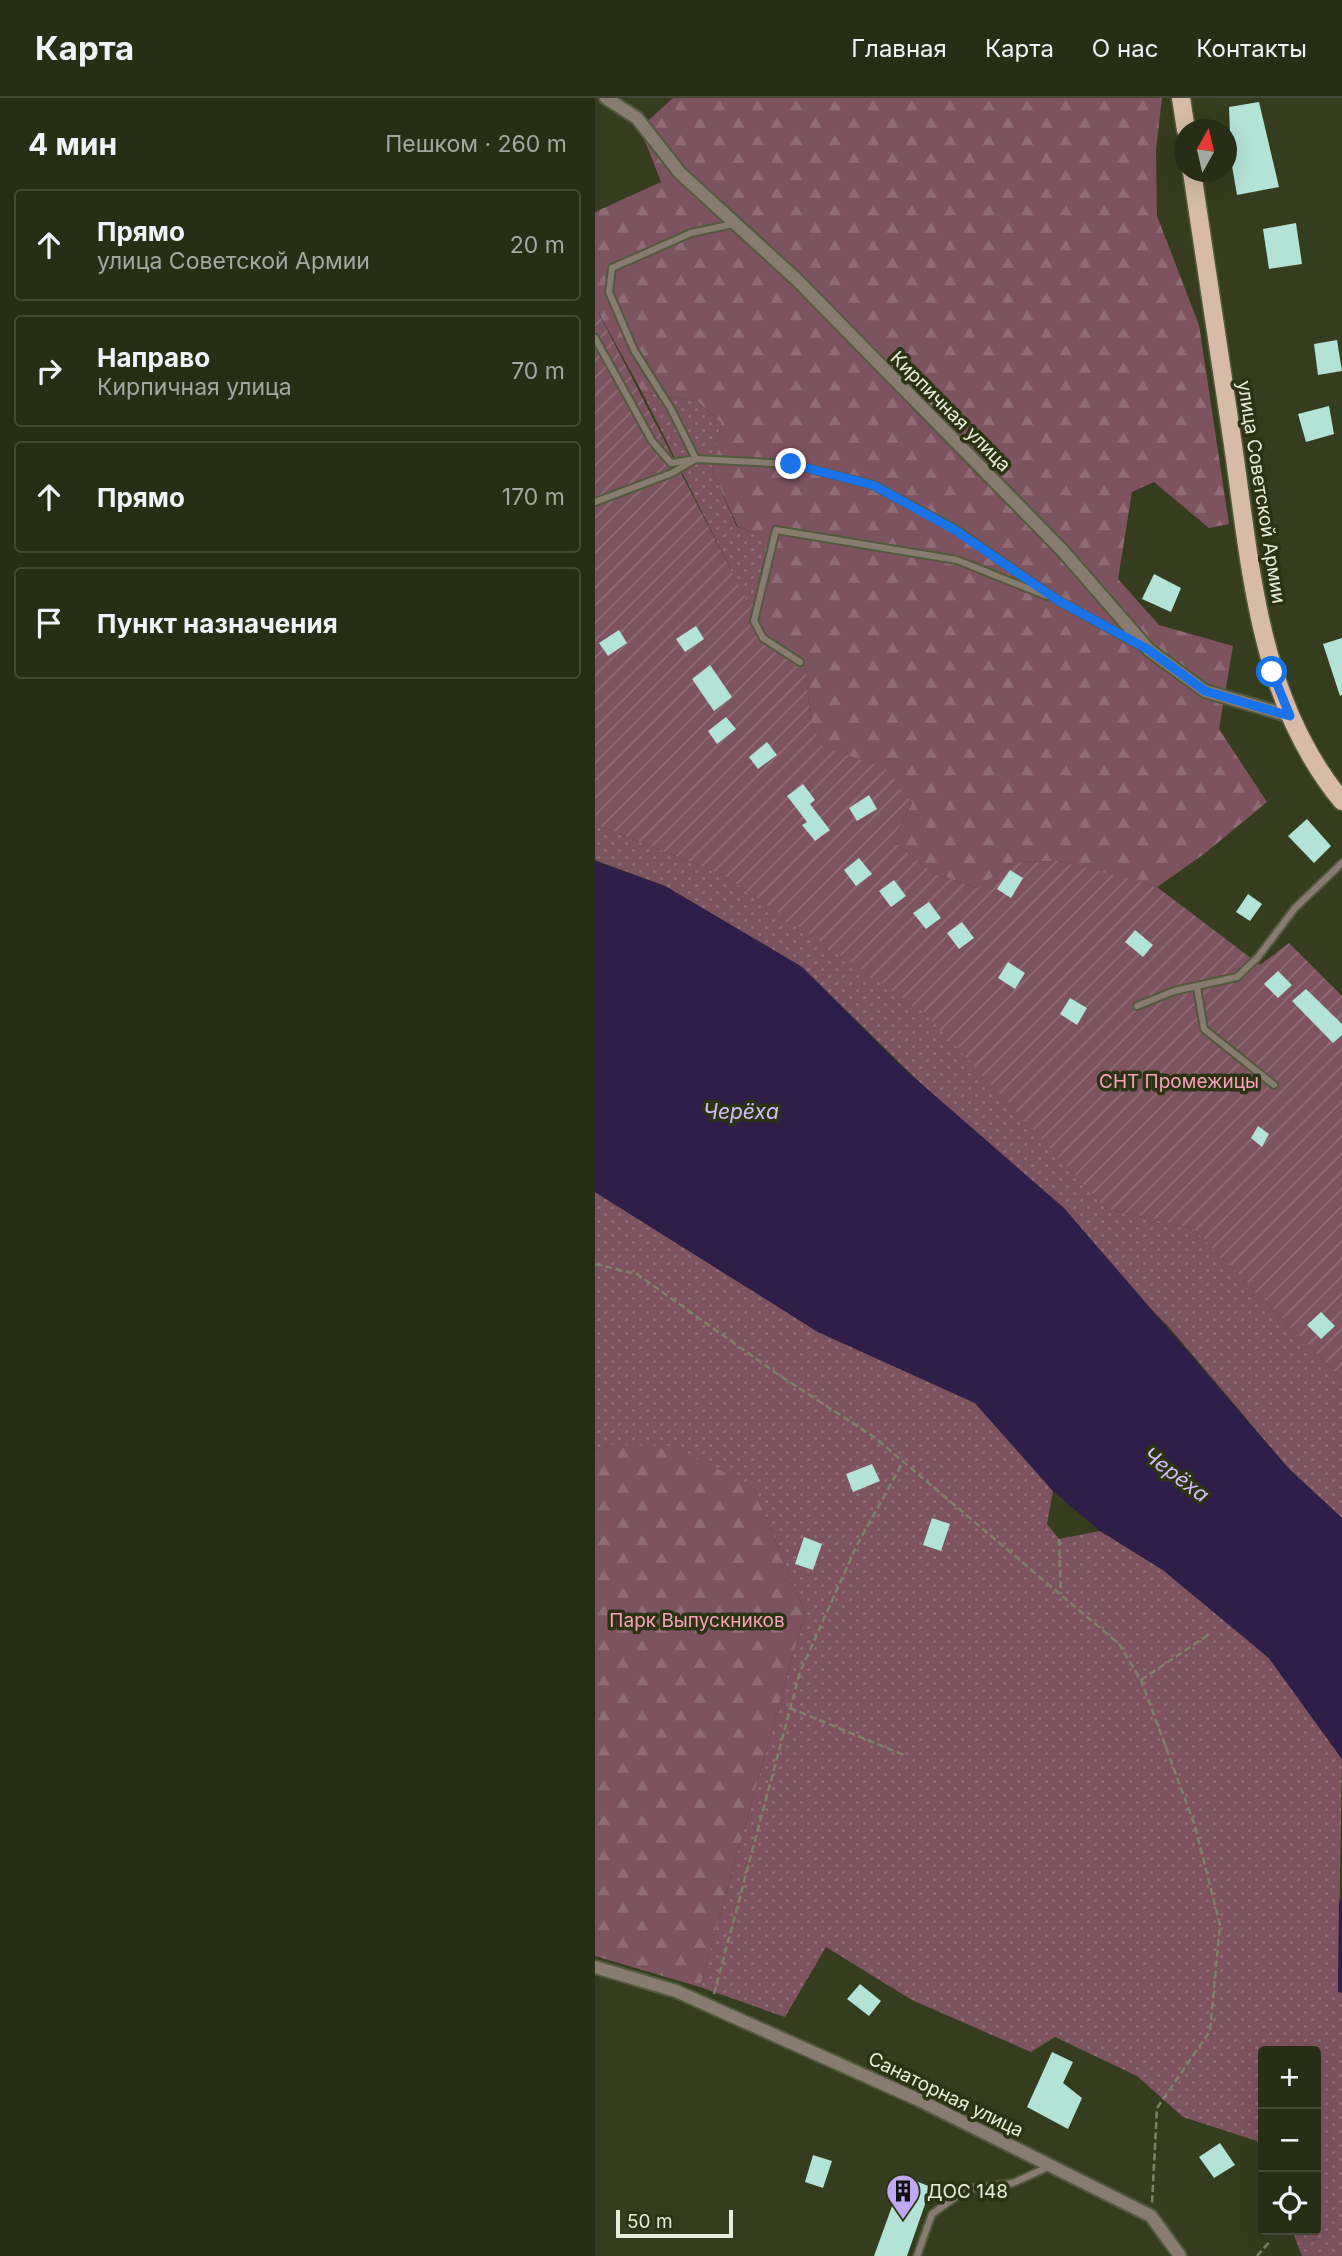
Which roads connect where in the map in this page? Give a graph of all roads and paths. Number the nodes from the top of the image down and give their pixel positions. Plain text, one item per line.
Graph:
1 (606, 98) edge
2 (1181, 98) edge
3 (1184, 119) edge
4 (1193, 182) edge
5 (735, 223) junction
6 (595, 338) edge
7 (695, 459) junction
8 (595, 502) edge
9 (1059, 601) junction
10 (1149, 650) junction
11 (800, 662) dead end
12 (1290, 716) junction
13 (1338, 790) edge
14 (1342, 863) edge
15 (1198, 987) junction
16 (1137, 1006) dead end
17 (1274, 1085) dead end
18 (595, 1264) edge
19 (903, 1462) junction
20 (1059, 1539) dead end
21 (1061, 1594) junction
22 (1208, 1635) dead end
23 (1141, 1680) junction
24 (790, 1708) junction
25 (904, 1755) dead end
26 (595, 1967) edge
27 (711, 2007) junction
28 (1050, 2166) junction
29 (1151, 2216) junction
30 (1271, 2240) dead end
31 (917, 2256) edge
32 (1180, 2256) edge
33 (1257, 2256) edge

1 - 5 street, Кирпичная улица
2 - 3 main road
4 - 12 main road, улица Советской Армии
5 - 7 lane
5 - 10 street, Кирпичная улица
6 - 7 lane
7 - 8 lane
7 - 9 lane
9 - 10 lane
9 - 11 lane
10 - 12 street, Кирпичная улица
12 - 13 main road, улица Советской Армии
14 - 15 lane
15 - 16 lane
15 - 17 lane
18 - 19 path
19 - 21 path
19 - 24 path
20 - 21 path
21 - 23 path
22 - 23 path
23 - 29 path
24 - 25 path
24 - 27 path
26 - 27 street, Санаторная улица
27 - 28 street, Санаторная улица
28 - 29 street, Санаторная улица
28 - 31 lane
29 - 32 street, Санаторная улица
30 - 33 path

